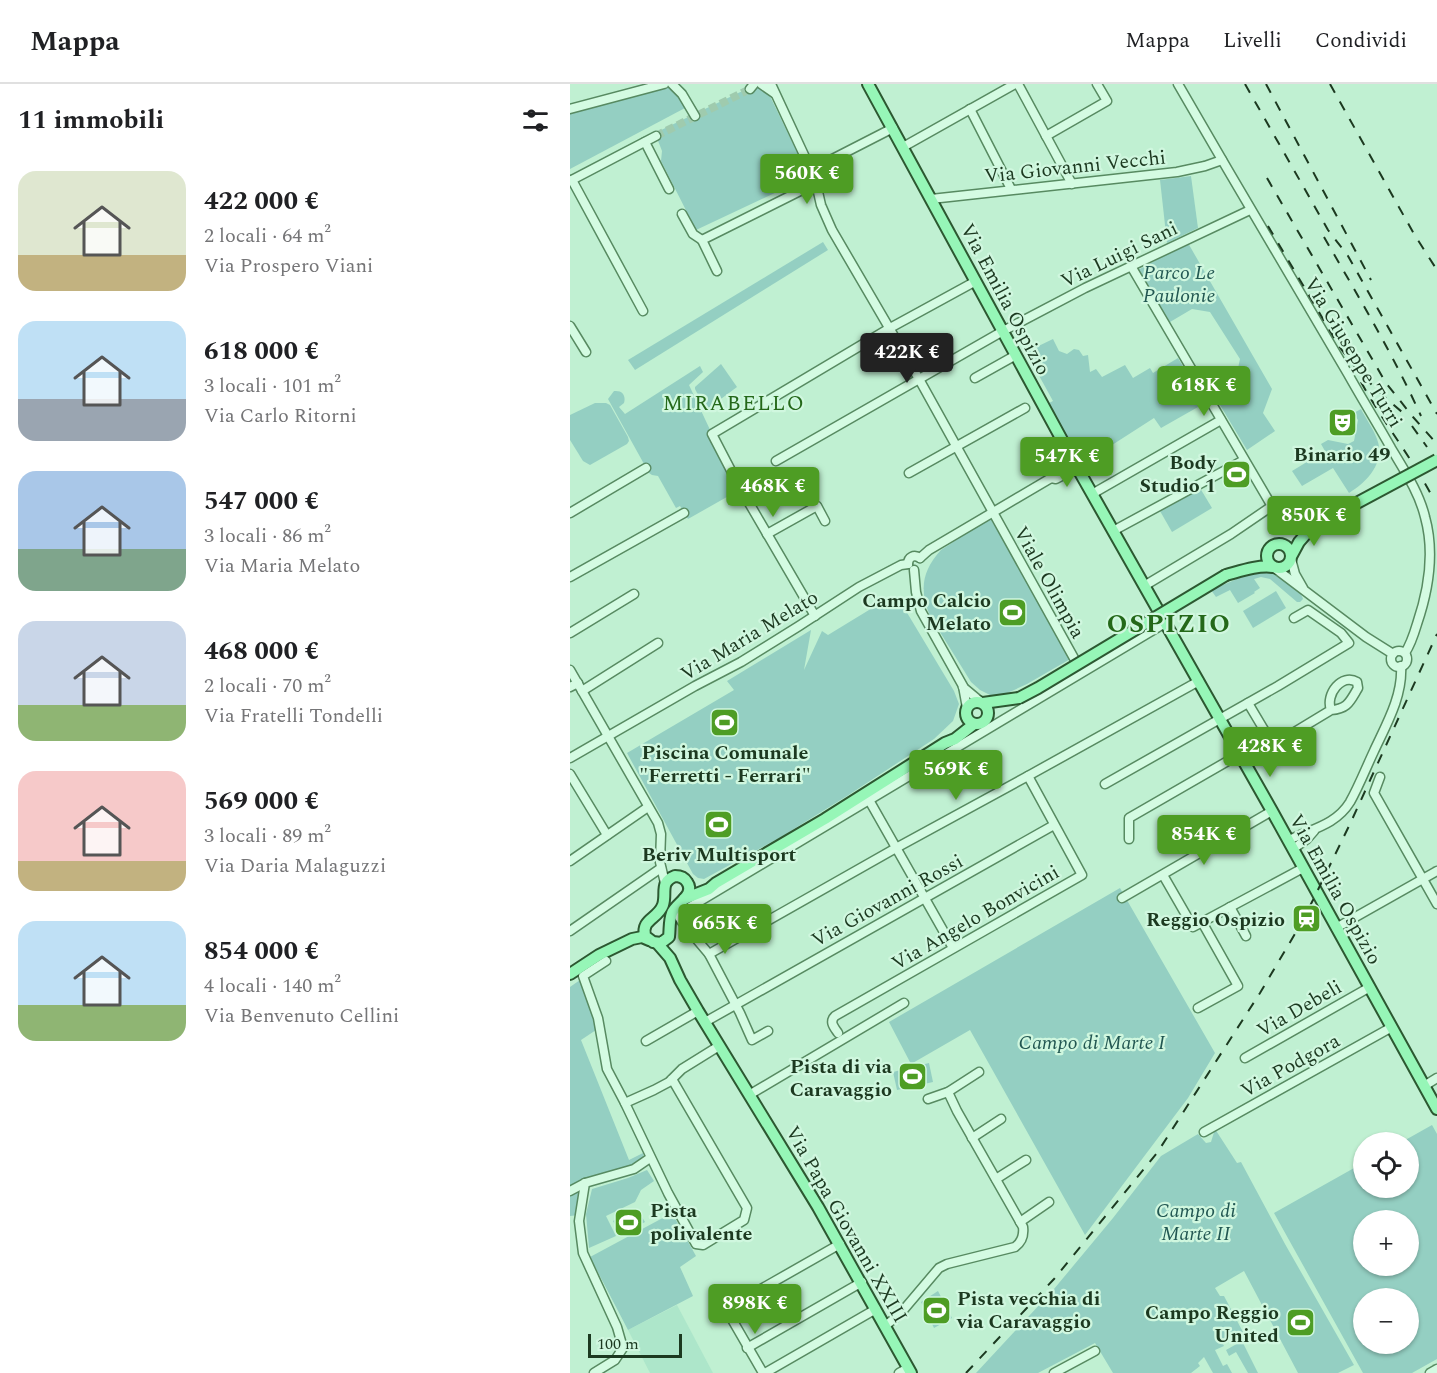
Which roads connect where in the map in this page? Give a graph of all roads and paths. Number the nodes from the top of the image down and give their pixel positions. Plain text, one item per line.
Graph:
1 (664, 84) edge
2 (672, 84) edge
3 (761, 84) edge
4 (868, 84) edge
5 (1016, 84) edge
6 (1097, 84) edge
7 (1178, 84) edge
8 (773, 88) edge
9 (570, 109) edge
10 (970, 109) junction
11 (695, 116) dead end
12 (893, 128) junction
13 (656, 136) tunnel mouth
14 (1046, 136) junction
15 (645, 142) junction
16 (903, 147) junction
17 (1222, 159) junction
18 (811, 170) junction
19 (571, 181) edge
20 (816, 183) junction
21 (1072, 184) junction
22 (669, 189) dead end
23 (1011, 189) junction
24 (931, 199) junction
25 (1250, 210) junction
26 (682, 214) dead end
27 (702, 240) junction
28 (1131, 266) junction
29 (717, 271) dead end
30 (976, 281) junction
31 (643, 311) dead end
32 (570, 327) edge
33 (890, 328) junction
34 (1003, 331) junction
35 (586, 352) dead end
36 (1016, 355) junction
37 (975, 378) dead end
38 (919, 379) junction
39 (1025, 408) dead end
40 (1221, 420) junction
41 (956, 446) junction
42 (1244, 460) junction
43 (1437, 460) edge
44 (776, 461) dead end
45 (1075, 465) junction
46 (646, 468) dead end
47 (909, 473) dead end
48 (1092, 494) junction
49 (1272, 506) junction
50 (992, 512) junction
51 (570, 513) edge
52 (684, 513) dead end
53 (825, 521) dead end
54 (1298, 523) dead end
55 (1312, 526) junction
56 (1113, 531) junction
57 (767, 534) junction
58 (1284, 545) junction
59 (1267, 553) junction
60 (1292, 557) junction
61 (911, 567) junction
62 (1275, 568) junction
63 (1226, 575) junction
64 (570, 577) edge
65 (1144, 586) junction
66 (1304, 588) junction
67 (634, 594) dead end
68 (815, 616) junction
69 (1294, 618) dead end
70 (1165, 623) junction
71 (570, 633) edge
72 (658, 644) dead end
73 (1405, 653) junction
74 (1393, 654) junction
75 (1401, 666) junction
76 (570, 670) edge
77 (1082, 673) junction
78 (1199, 681) junction
79 (577, 687) edge
80 (963, 687) junction
81 (1019, 698) junction
82 (982, 703) junction
83 (1248, 703) junction
84 (1331, 710) dead end
85 (967, 711) junction
86 (988, 717) junction
87 (1220, 719) junction
88 (974, 723) junction
89 (608, 737) junction
90 (945, 743) junction
91 (1274, 745) junction
92 (570, 758) edge
93 (1242, 758) junction
94 (570, 774) edge
95 (1028, 776) junction
96 (1380, 777) dead end
97 (1105, 784) dead end
98 (869, 800) junction
99 (648, 807) junction
100 (1272, 811) junction
101 (1054, 825) junction
102 (607, 836) junction
103 (1130, 839) dead end
104 (1291, 845) junction
105 (896, 848) junction
106 (660, 855) junction
107 (570, 861) edge
108 (661, 868) junction
109 (1303, 868) junction
110 (1437, 871) edge
111 (1163, 875) junction
112 (1423, 879) junction
113 (670, 880) junction
114 (688, 882) junction
115 (716, 883) junction
116 (925, 897) junction
117 (1122, 898) dead end
118 (1437, 904) edge
119 (684, 905) junction
120 (1230, 907) junction
121 (1202, 922) junction
122 (645, 924) junction
123 (1336, 928) junction
124 (570, 931) edge
125 (1246, 936) dead end
126 (669, 937) junction
127 (653, 942) junction
128 (953, 948) junction
129 (709, 954) junction
130 (603, 958) junction
131 (670, 958) junction
132 (570, 974) edge
133 (1370, 987) junction
134 (904, 1003) dead end
135 (736, 1004) junction
136 (1198, 1008) dead end
137 (698, 1011) junction
138 (705, 1022) junction
139 (1392, 1027) junction
140 (768, 1031) dead end
141 (838, 1033) dead end
142 (646, 1041) dead end
143 (719, 1046) junction
144 (1245, 1058) dead end
145 (979, 1072) dead end
146 (1437, 1078) edge
147 (672, 1079) junction
148 (1424, 1086) junction
149 (948, 1092) junction
150 (749, 1095) junction
151 (928, 1099) dead end
152 (625, 1103) junction
153 (1437, 1109) edge
154 (1001, 1119) dead end
155 (1204, 1132) dead end
156 (972, 1138) junction
157 (650, 1158) junction
158 (1026, 1160) dead end
159 (996, 1179) junction
160 (585, 1183) junction
161 (570, 1191) edge
162 (1049, 1202) dead end
163 (1020, 1222) junction
164 (840, 1244) junction
165 (861, 1282) junction
166 (876, 1309) junction
167 (885, 1326) junction
168 (747, 1348) junction
169 (1095, 1351) dead end
170 (1437, 1369) edge
171 (906, 1371) edge
172 (594, 1373) edge
173 (764, 1373) edge
174 (1054, 1373) edge
175 (1430, 1373) edge

1 - 9 street
2 - 11 street
3 - 8 street, Viale Olimpia
4 - 12 main road, Via Emilia Ospizio
5 - 10 street
5 - 14 street
6 - 14 street
7 - 17 street, Via Giuseppe Turri
8 - 18 street, Viale Olimpia
10 - 16 street
10 - 23 street
12 - 16 main road, Via Emilia Ospizio
12 - 18 street
13 - 15 street
14 - 21 street
15 - 19 street
15 - 22 street
16 - 24 main road, Via Emilia Ospizio
17 - 21 street, Via Giovanni Vecchi
17 - 25 street, Via Giuseppe Turri
18 - 20 street, Viale Olimpia
19 - 31 street
20 - 27 street
20 - 33 street, Viale Olimpia
21 - 23 street, Via Giovanni Vecchi
23 - 24 street, Via Giovanni Vecchi
24 - 30 main road, Via Emilia Ospizio
25 - 28 street, Via Luigi Sani
25 - 73 street, Via Giuseppe Turri
26 - 27 street
27 - 29 street
28 - 34 street, Via Luigi Sani
28 - 40 street
30 - 33 street
30 - 34 main road, Via Emilia Ospizio
32 - 35 street
33 - 38 street, Viale Olimpia
33 - 57 street
34 - 36 main road, Via Emilia Ospizio
34 - 38 street, Via Luigi Sani
36 - 37 street
36 - 45 main road, Via Emilia Ospizio
38 - 41 street, Viale Olimpia
38 - 44 street, Via Luigi Sani
39 - 41 street
40 - 42 street
40 - 48 street
41 - 47 street
41 - 50 street, Viale Olimpia
42 - 49 street
42 - 56 street
43 - 55 main road, bridge
45 - 48 main road, Via Emilia Ospizio
45 - 50 street
46 - 51 street
48 - 56 main road, Via Emilia Ospizio
49 - 54 street
49 - 65 street
50 - 61 street
50 - 77 street, Viale Olimpia
52 - 64 street
53 - 57 street
55 - 58 main road
55 - 60 main road
56 - 65 main road, Via Emilia Ospizio
57 - 68 street
58 - 59 main road
58 - 60 main road
59 - 62 main road
59 - 63 main road
60 - 62 main road
60 - 66 street
61 - 68 street, Via Maria Melato
61 - 80 street
62 - 63 main road
62 - 66 street
63 - 81 main road, bridge
65 - 70 main road, Via Emilia Ospizio
66 - 74 street
67 - 71 street
68 - 89 street, Via Maria Melato
69 - 83 street
70 - 77 street
70 - 78 main road, Via Emilia Ospizio
72 - 79 street
73 - 74 street
73 - 75 street
74 - 75 street
75 - 104 street
76 - 79 street
77 - 98 street
78 - 87 main road, Via Emilia Ospizio
78 - 95 street
79 - 89 street
80 - 82 street
80 - 85 street
81 - 82 main road
81 - 86 main road
82 - 85 main road
82 - 86 main road
83 - 87 street
83 - 91 street
84 - 91 street
85 - 88 main road
85 - 90 main road
86 - 88 main road
87 - 93 main road, Via Emilia Ospizio
87 - 97 street
88 - 90 main road
89 - 92 street, Via Maria Melato
89 - 99 street
90 - 115 main road
91 - 93 street
93 - 100 main road, Via Emilia Ospizio
93 - 103 street
94 - 102 street
95 - 101 street, Via Angelo Bonvicini
95 - 105 street
96 - 112 street
98 - 105 street
98 - 119 street
99 - 102 street
99 - 106 street
100 - 104 main road, Via Emilia Ospizio
100 - 111 street
101 - 116 street, Via Giovanni Rossi
101 - 128 street, Via Angelo Bonvicini
102 - 107 street
104 - 109 main road, Via Emilia Ospizio
105 - 116 street
105 - 129 street
106 - 108 street
106 - 113 street
108 - 113 street
108 - 124 street
109 - 120 street
109 - 123 main road, Via Emilia Ospizio
110 - 112 street
111 - 117 street
111 - 121 street
112 - 118 street
112 - 123 street
113 - 114 main road
113 - 122 main road
114 - 115 main road
114 - 119 main road, Via Papa Giovanni XXIII
115 - 119 main road
116 - 128 street
116 - 135 street, Via Giovanni Rossi
119 - 126 main road, Via Papa Giovanni XXIII
119 - 129 street
120 - 121 street
120 - 125 street
121 - 136 street
122 - 127 main road
122 - 130 main road
123 - 133 main road, Via Emilia Ospizio
126 - 127 main road
126 - 131 main road, Via Papa Giovanni XXIII
127 - 130 main road
127 - 131 main road, Via Papa Giovanni XXIII
128 - 141 street, Via Angelo Bonvicini
129 - 135 street
130 - 132 main road
130 - 152 street
131 - 137 main road, Via Papa Giovanni XXIII
133 - 139 main road, Via Emilia Ospizio
133 - 144 street, Via Debeli
134 - 150 street
135 - 138 street, Via Giovanni Rossi
135 - 140 street
137 - 138 main road, Via Papa Giovanni XXIII
137 - 142 street
138 - 143 main road, Via Papa Giovanni XXIII
139 - 148 main road, Via Emilia Ospizio
139 - 155 street, Via Podgora
143 - 147 street
143 - 150 main road, Via Papa Giovanni XXIII
145 - 149 street
146 - 148 street
147 - 152 street
147 - 157 street
148 - 153 main road, Via Emilia Ospizio
149 - 151 street
149 - 156 street
150 - 164 main road, Via Papa Giovanni XXIII
152 - 157 street
154 - 156 street
156 - 159 street
157 - 160 street
158 - 159 street
159 - 163 street
160 - 161 street
160 - 172 street
162 - 163 street
163 - 167 street
164 - 165 main road, Via Papa Giovanni XXIII
164 - 168 street
165 - 166 main road, Via Papa Giovanni XXIII
165 - 168 street
166 - 167 main road, Via Papa Giovanni XXIII
166 - 173 street
167 - 171 main road, Via Papa Giovanni XXIII
168 - 173 street
169 - 174 street
170 - 175 street

